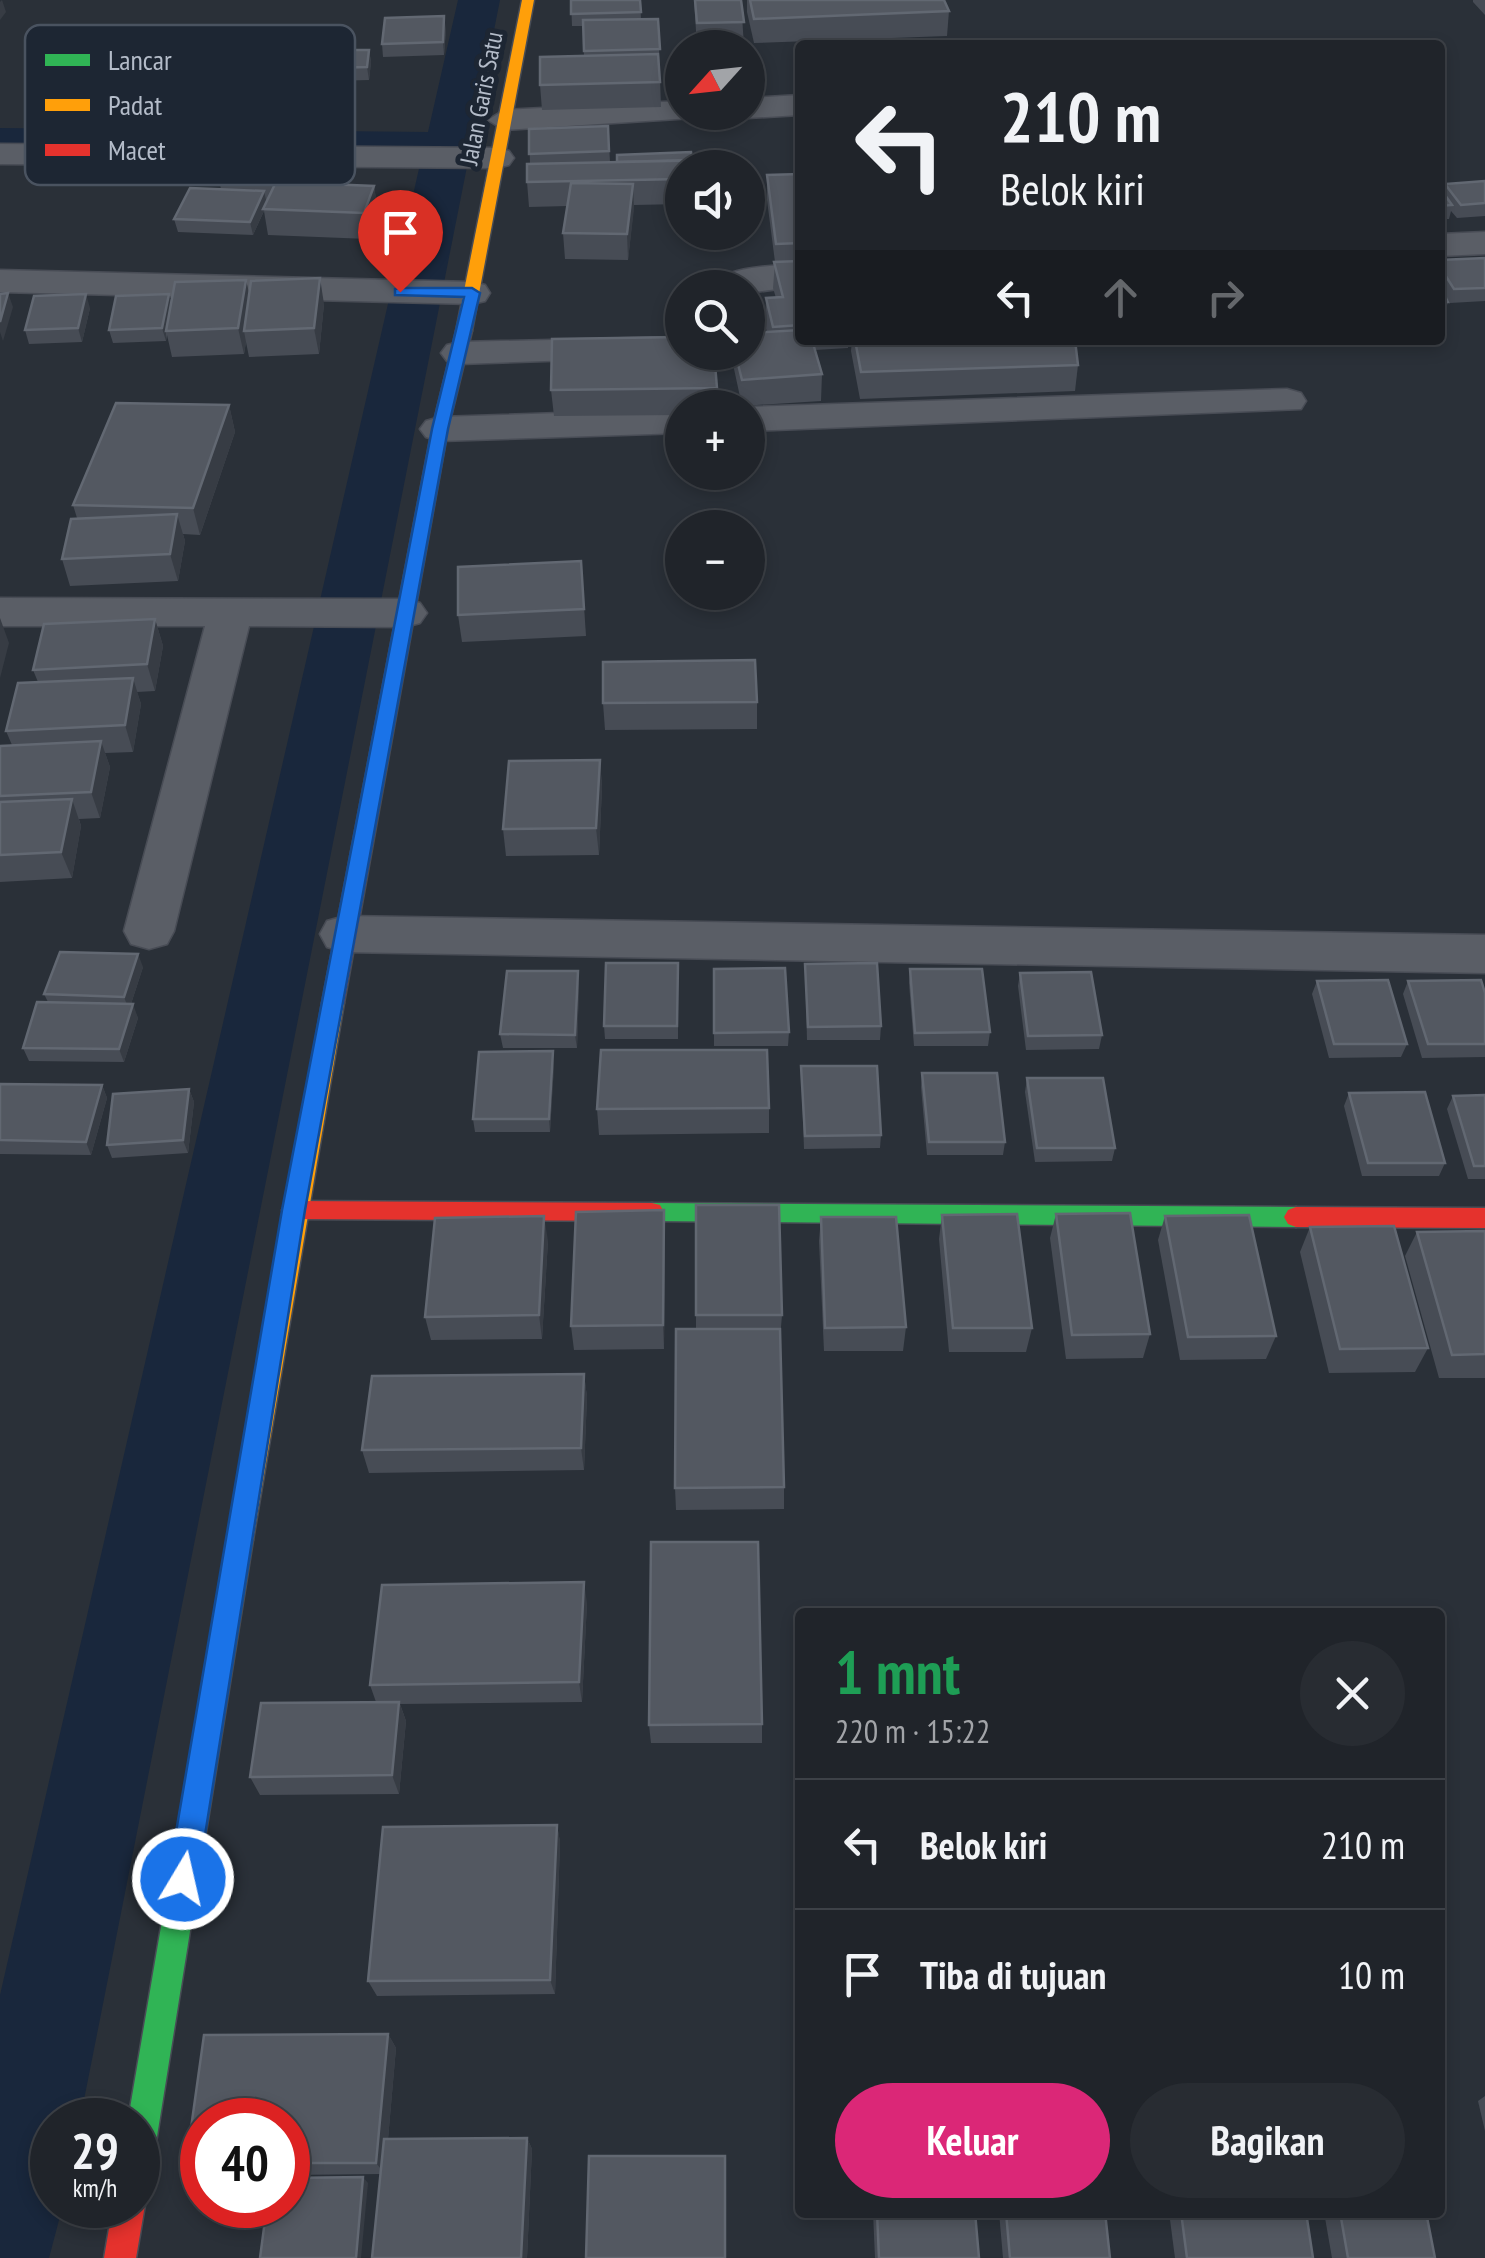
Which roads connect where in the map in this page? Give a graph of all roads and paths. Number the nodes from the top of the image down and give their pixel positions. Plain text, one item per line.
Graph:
1 (528, 0) edge
2 (795, 105) edge
3 (765, 107) edge
4 (665, 112) edge
5 (504, 120) junction
6 (0, 154) edge
7 (25, 154) edge
8 (355, 157) edge
9 (484, 158) junction
10 (1485, 243) edge
11 (1445, 245) edge
12 (795, 275) edge
13 (765, 277) edge
14 (0, 281) edge
15 (455, 293) junction
16 (665, 348) edge
17 (460, 352) junction
18 (1287, 401) dead end
19 (765, 418) edge
20 (665, 422) edge
21 (440, 429) junction
22 (0, 612) edge
23 (388, 612) junction
24 (230, 614) junction
25 (148, 931) dead end
26 (346, 934) junction
27 (1485, 954) edge
28 (294, 1210) junction
29 (1485, 1218) edge
30 (147, 2098) edge
31 (125, 2228) edge
32 (120, 2258) edge

1 - 5 street, Jalan Garis Satu
2 - 3 street
4 - 5 street
5 - 9 street, Jalan Garis Satu
6 - 7 street
8 - 9 street
9 - 15 street, Jalan Garis Satu
10 - 11 street
12 - 13 street
14 - 15 street
15 - 17 street, Jalan Garis Satu
16 - 17 street
17 - 21 street, Jalan Garis Satu
18 - 19 street
20 - 21 street
21 - 23 street, Jalan Garis Satu
22 - 24 street
23 - 24 street
23 - 26 street, Jalan Garis Satu
24 - 25 street
26 - 27 street
26 - 28 street, Jalan Garis Satu
28 - 29 street
28 - 30 street, Jalan Garis Satu
31 - 32 street

